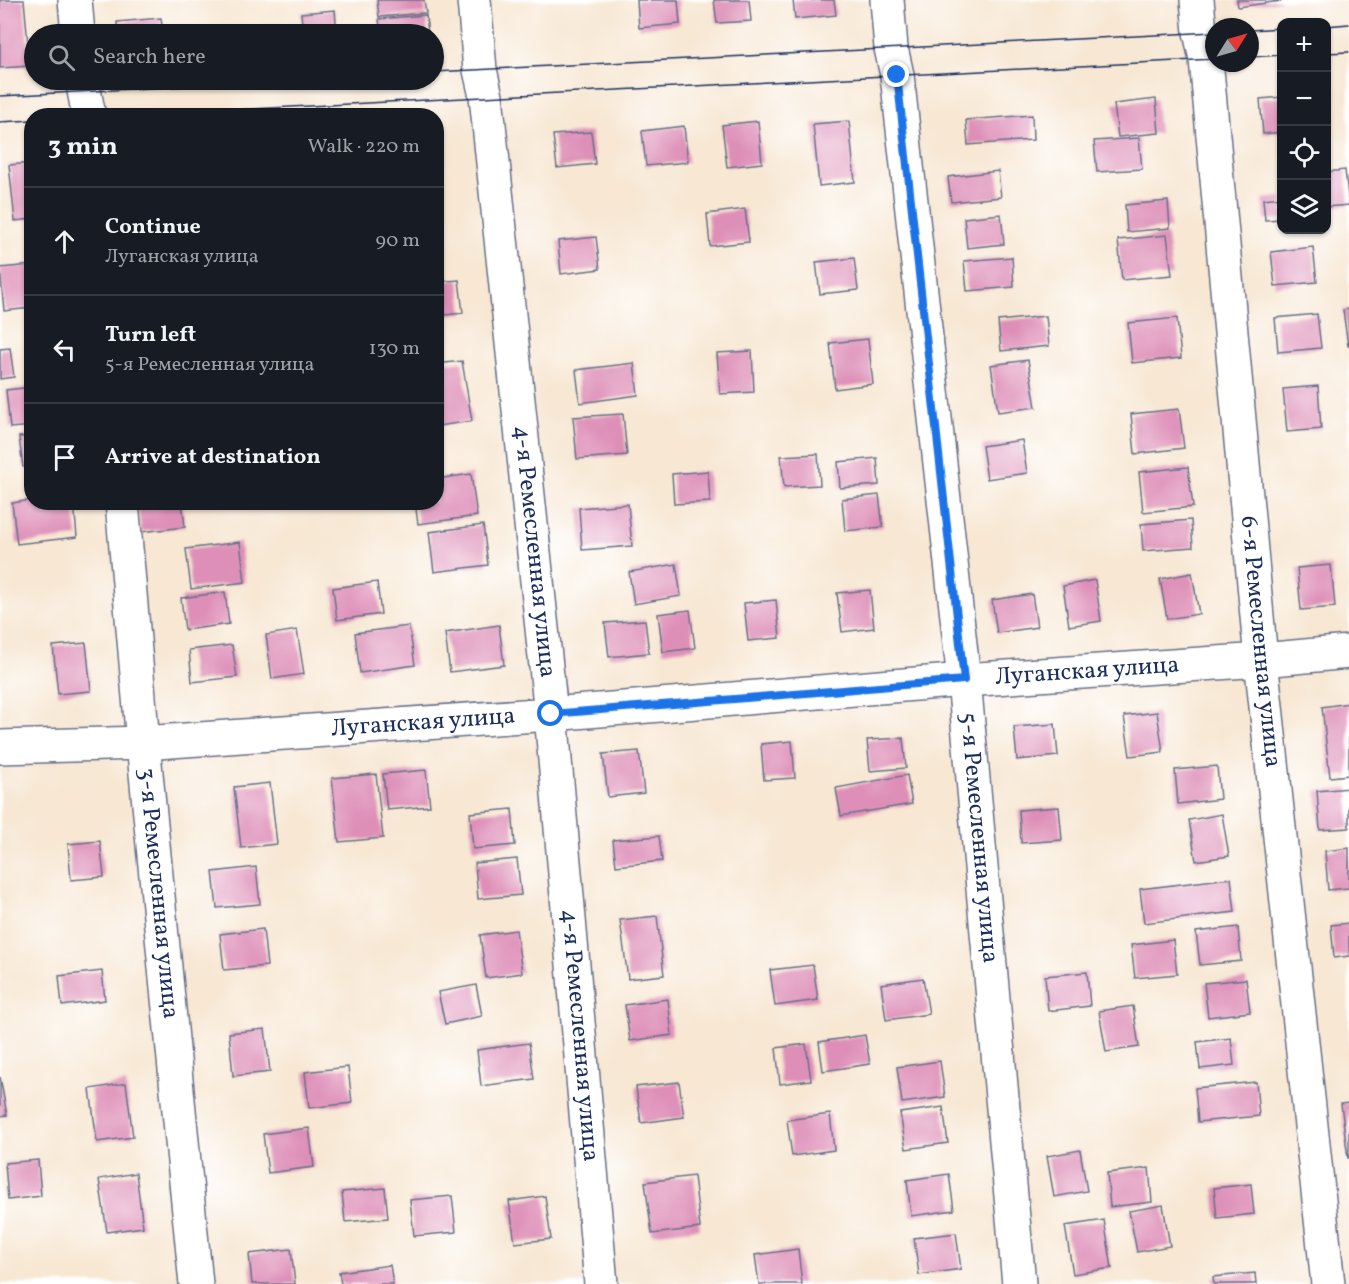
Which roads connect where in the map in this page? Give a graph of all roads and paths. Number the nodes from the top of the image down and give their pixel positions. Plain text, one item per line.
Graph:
1 (75, 0) edge
2 (474, 0) edge
3 (887, 0) edge
4 (1197, 0) edge
5 (77, 24) edge
6 (84, 90) edge
7 (87, 108) edge
8 (123, 510) edge
9 (1349, 652) edge
10 (1261, 660) junction
11 (964, 680) junction
12 (551, 714) junction
13 (143, 743) junction
14 (0, 747) edge
15 (196, 1284) edge
16 (601, 1284) edge
17 (1019, 1284) edge
18 (1328, 1284) edge

1 - 5 street
2 - 12 street, 4-я Ремесленная улица
3 - 11 street, 5-я Ремесленная улица
4 - 10 street, 6-я Ремесленная улица
6 - 7 street
8 - 13 street, 3-я Ремесленная улица
9 - 10 street, Луганская улица
10 - 11 street, Луганская улица
10 - 18 street, 6-я Ремесленная улица
11 - 12 street, Луганская улица
11 - 17 street, 5-я Ремесленная улица
12 - 13 street, Луганская улица
12 - 16 street, 4-я Ремесленная улица
13 - 14 street, Луганская улица
13 - 15 street, 3-я Ремесленная улица

